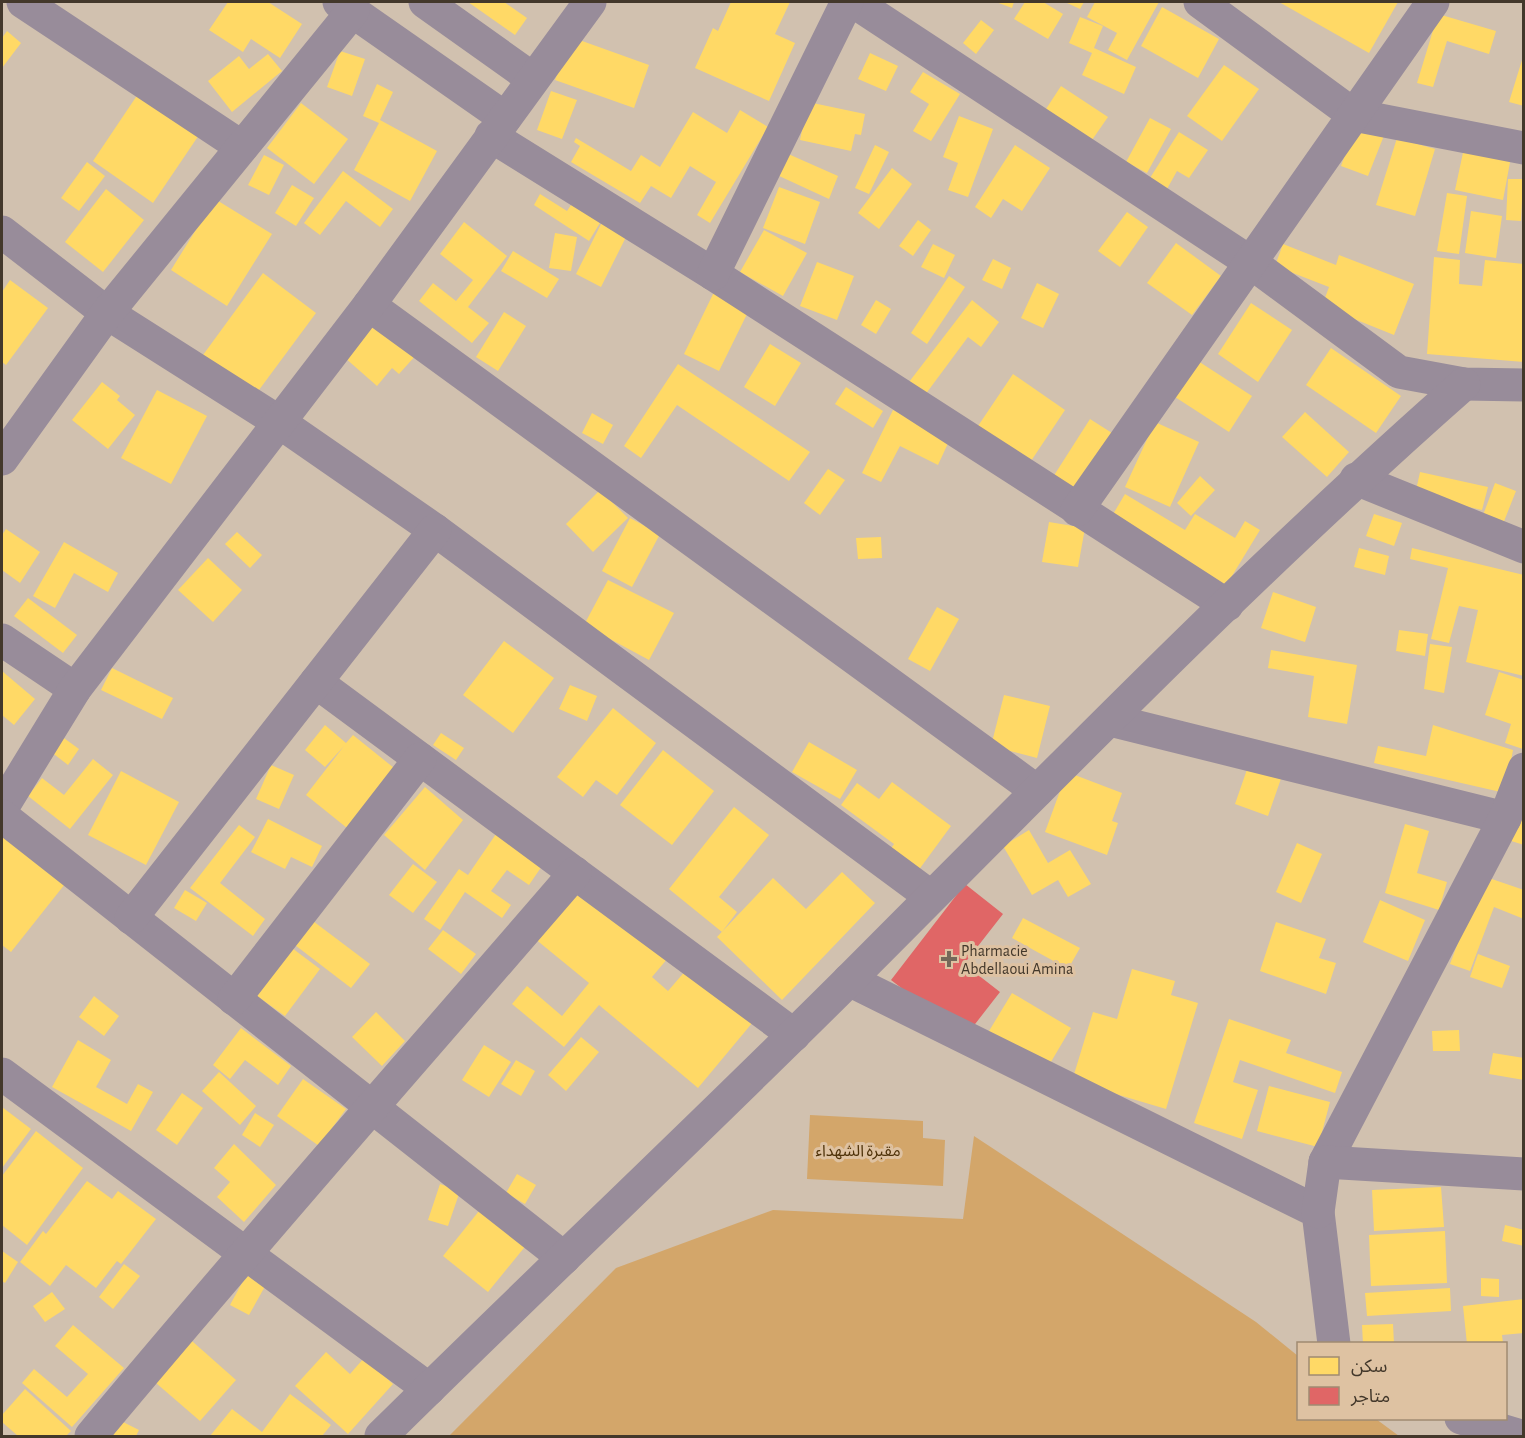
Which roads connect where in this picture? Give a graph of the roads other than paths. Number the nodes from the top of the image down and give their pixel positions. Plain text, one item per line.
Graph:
1 (24, 2) edge
2 (425, 2) edge
3 (590, 2) edge
4 (847, 2) edge
5 (854, 2) edge
6 (1200, 2) edge
7 (1433, 2) edge
8 (346, 6) edge
9 (533, 79) junction
10 (1354, 115) junction
11 (498, 127) junction
12 (242, 147) junction
13 (1524, 148) edge
14 (2, 232) edge
15 (1250, 262) junction
16 (713, 274) junction
17 (369, 304) junction
18 (107, 312) junction
19 (1464, 384) junction
20 (1524, 385) edge
21 (279, 422) junction
22 (2, 459) edge
23 (1356, 479) junction
24 (1077, 510) junction
25 (435, 530) junction
26 (1524, 547) edge
27 (1227, 605) junction
28 (2, 640) edge
29 (316, 682) junction
30 (75, 689) junction
31 (1110, 720) junction
32 (420, 759) junction
33 (1524, 769) edge
34 (1037, 791) junction
35 (2, 808) edge
36 (2, 816) edge
37 (1506, 818) junction
38 (575, 873) junction
39 (930, 896) junction
40 (131, 918) junction
41 (849, 980) junction
42 (234, 999) junction
43 (794, 1035) junction
44 (2, 1074) edge
45 (374, 1107) junction
46 (1325, 1162) junction
47 (1524, 1174) edge
48 (1318, 1212) junction
49 (244, 1253) junction
50 (564, 1257) junction
51 (1334, 1342) edge
52 (429, 1389) junction
53 (1464, 1420) edge
54 (91, 1437) edge
55 (381, 1437) edge
56 (1521, 1437) edge

1 - 12 street
2 - 9 street
3 - 9 street
4 - 16 street
5 - 15 street
6 - 10 street
7 - 10 street
8 - 11 street
8 - 12 street
9 - 11 street
10 - 13 street
10 - 15 street
11 - 16 street
11 - 17 street
12 - 18 street
14 - 18 street
15 - 19 street
15 - 24 street
16 - 24 street
17 - 21 street
17 - 34 street
18 - 21 street
18 - 22 street
19 - 20 street
19 - 23 street
21 - 25 street
21 - 30 street
23 - 26 street
23 - 27 street
24 - 27 street
25 - 29 street
25 - 39 street
27 - 31 street
28 - 30 street
29 - 32 street
29 - 40 street
30 - 35 street
31 - 34 street
31 - 37 street
32 - 38 street
32 - 42 street
33 - 37 street
34 - 39 street
36 - 40 street
37 - 46 street
38 - 43 street
38 - 45 street
39 - 41 street
40 - 42 street
41 - 43 street
41 - 48 street
42 - 45 street
43 - 50 street
44 - 49 street
45 - 49 street
45 - 50 street
46 - 47 street
46 - 48 street
48 - 51 street
49 - 52 street
49 - 54 street
50 - 52 street
52 - 55 street
53 - 56 street

